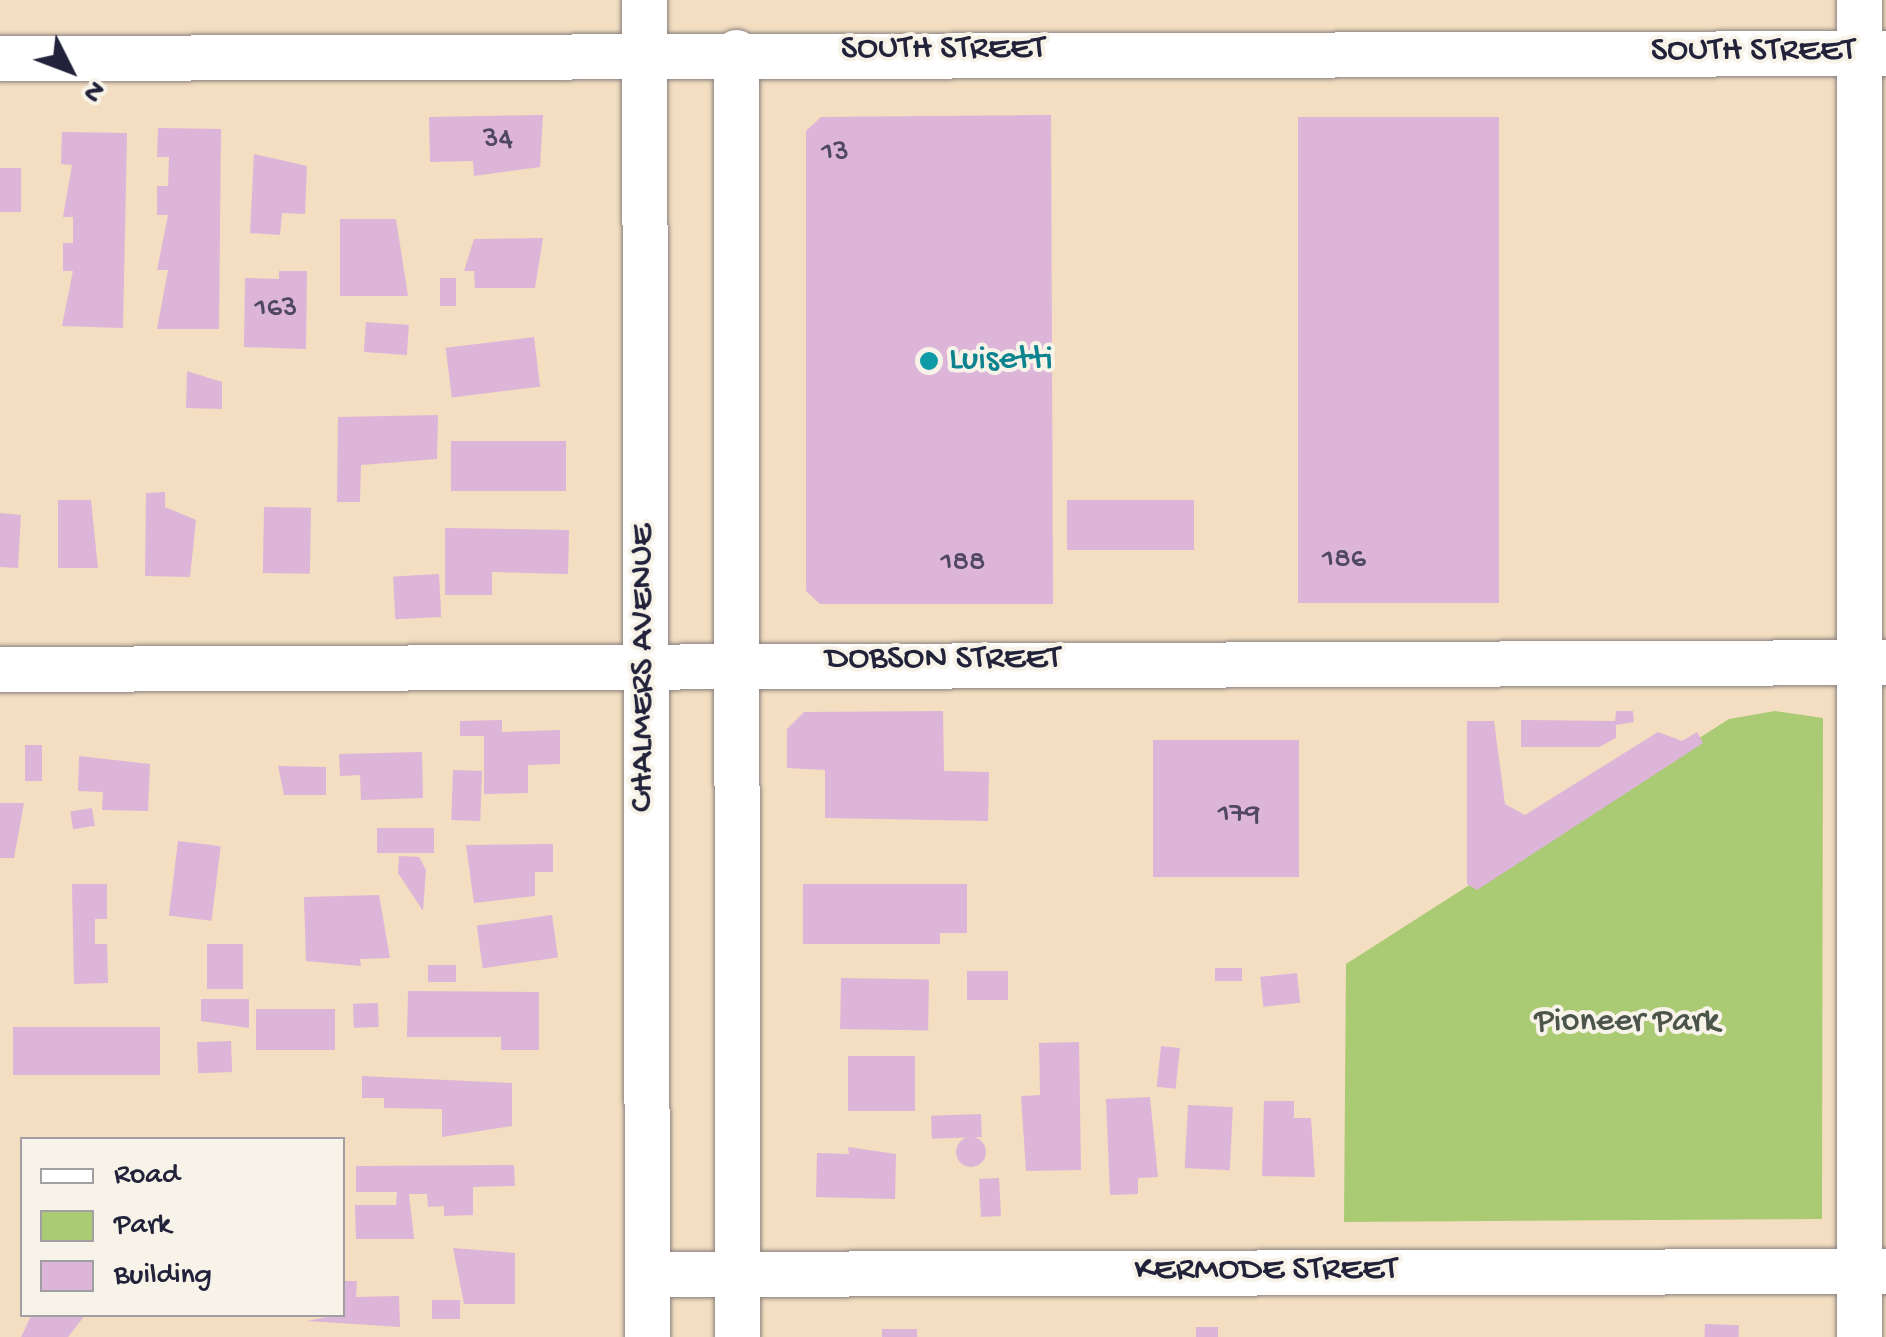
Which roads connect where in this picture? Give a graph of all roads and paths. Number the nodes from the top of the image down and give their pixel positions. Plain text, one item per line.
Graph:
1 (644, 0) edge
2 (1859, 0) edge
3 (736, 52) junction
4 (1872, 53) edge
5 (644, 56) junction
6 (0, 58) edge
7 (740, 661) junction
8 (1872, 662) edge
9 (0, 668) edge
10 (643, 668) junction
11 (1872, 1271) edge
12 (738, 1272) junction
13 (646, 1274) junction
14 (646, 1337) edge
15 (737, 1337) edge
16 (1859, 1337) edge

1 - 5 street, CHALMERS AVENUE
2 - 4 street
3 - 4 street, SOUTH STREET
3 - 5 street, SOUTH STREET
3 - 7 street
4 - 8 street
5 - 6 street, SOUTH STREET
5 - 10 street, CHALMERS AVENUE
7 - 8 street, DOBSON STREET
7 - 10 street, DOBSON STREET
7 - 12 street
8 - 11 street
9 - 10 street, DOBSON STREET
10 - 13 street, CHALMERS AVENUE
11 - 12 street, KERMODE STREET
11 - 16 street
12 - 13 street, KERMODE STREET
12 - 15 street
13 - 14 street, CHALMERS AVENUE

